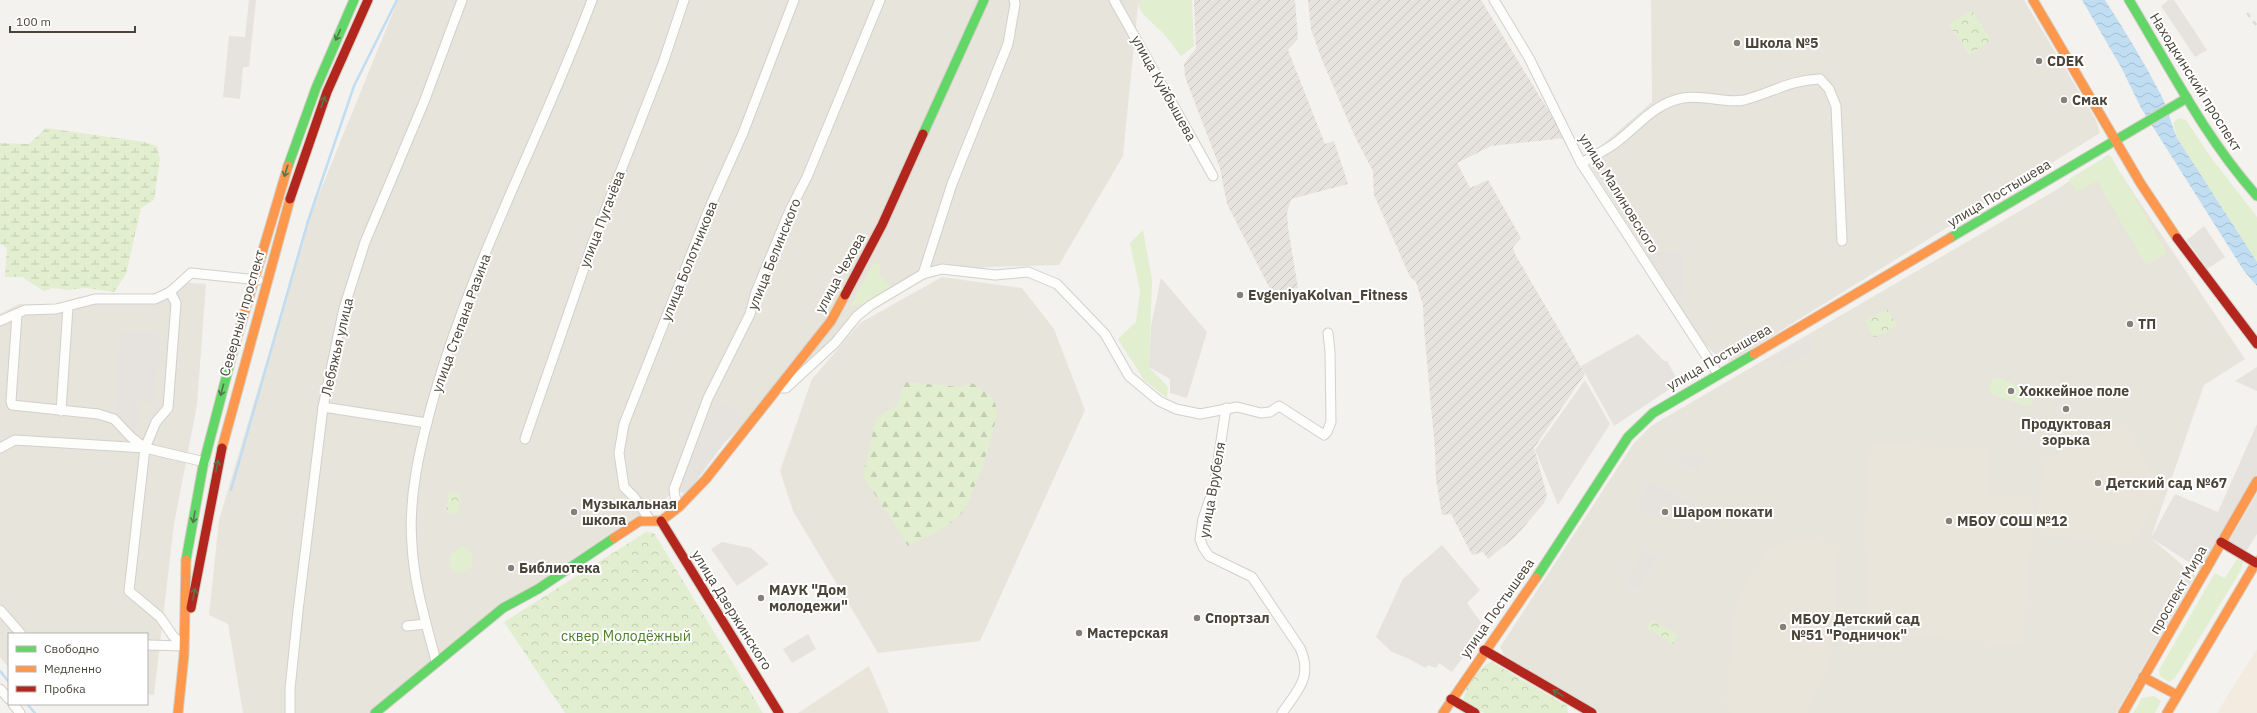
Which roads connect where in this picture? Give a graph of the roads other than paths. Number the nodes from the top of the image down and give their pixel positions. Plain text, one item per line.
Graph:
1 (354, 0) edge
2 (368, 0) edge
3 (462, 0) edge
4 (592, 0) edge
5 (684, 0) edge
6 (794, 0) edge
7 (880, 0) edge
8 (984, 0) edge
9 (1014, 0) edge
10 (1114, 0) edge
11 (1494, 0) edge
12 (2033, 0) edge
13 (2129, 0) edge
14 (2187, 98) junction
15 (298, 134) junction
16 (310, 139) junction
17 (2116, 139) junction
18 (1581, 163) junction
19 (1213, 176) dead end
20 (2257, 196) edge
21 (1842, 241) dead end
22 (923, 274) junction
23 (254, 279) junction
24 (266, 282) junction
25 (170, 292) junction
26 (68, 307) junction
27 (17, 314) junction
28 (0, 321) edge
29 (1328, 333) dead end
30 (2257, 344) edge
31 (1718, 374) junction
32 (780, 388) junction
33 (323, 407) junction
34 (1226, 408) junction
35 (61, 411) junction
36 (427, 423) junction
37 (525, 440) dead end
38 (0, 448) edge
39 (145, 448) junction
40 (205, 462) junction
41 (2257, 481) edge
42 (680, 507) junction
43 (650, 520) junction
44 (661, 521) junction
45 (2221, 542) junction
46 (2256, 562) edge
47 (0, 610) edge
48 (426, 624) junction
49 (407, 626) dead end
50 (19, 633) edge
51 (148, 645) edge
52 (184, 646) junction
53 (1484, 650) junction
54 (436, 661) junction
55 (2143, 677) junction
56 (0, 689) edge
57 (2177, 695) junction
58 (8, 699) edge
59 (1451, 699) junction
60 (14, 705) edge
61 (20, 713) edge
62 (178, 713) edge
63 (290, 713) edge
64 (374, 713) edge
65 (779, 713) edge
66 (1282, 713) edge
67 (1443, 713) edge
68 (1475, 713) edge
69 (1592, 713) edge
70 (2122, 713) edge
71 (2167, 713) edge

1 -> 15 main road, Северный проспект
16 -> 2 main road, Северный проспект
3 - 33 street, Лебяжья улица
4 - 36 street, улица Степана Разина
5 - 37 street, улица Пугачёва
6 - 43 street, улица Болотникова
7 - 42 street, улица Белинского
8 - 32 main road, улица Чехова
9 - 22 street
10 - 19 street, улица Куйбышева
11 - 18 street, улица Малиновского
12 - 17 main road
13 - 14 main road, Находкинский проспект
14 - 17 main road, улица Постышева
14 - 20 main road, Находкинский проспект
15 - 16 main road
15 -> 23 main road, Северный проспект
16 - 24 main road, Северный проспект
17 - 30 main road
17 - 31 main road, улица Постышева
18 - 21 street
18 - 31 street, улица Малиновского
22 - 32 street
22 - 34 street
23 - 24 street
23 - 25 street
23 -> 40 main road, Северный проспект
52 -> 24 main road, Северный проспект
25 - 26 street
25 - 39 street
26 - 27 street
26 - 35 street
27 - 28 street
27 - 35 street
29 - 34 street
31 - 53 main road, улица Постышева
32 - 42 main road, улица Чехова
33 - 36 street
33 - 63 street, Лебяжья улица
34 - 66 street, улица Врубеля
35 - 39 street
36 - 48 street, улица Степана Разина
38 - 39 street
39 - 40 street
39 - 52 street
40 -> 52 main road, Северный проспект
41 - 45 main road, проспект Мира
42 - 44 main road, улица Чехова
43 - 44 main road
43 - 54 main road
44 - 65 main road, улица Дзержинского
45 - 46 main road
45 - 55 main road, проспект Мира
46 - 57 main road
47 - 50 street
48 - 49 street
48 - 54 street, улица Степана Разина
51 - 52 street
52 - 62 main road, Северный проспект
53 - 59 main road, улица Постышева
69 -> 53 main road
54 - 64 main road
55 - 57 main road
55 - 70 main road, проспект Мира
56 - 58 street
57 - 71 main road
59 - 67 main road, улица Постышева
59 - 68 main road
60 - 61 street

